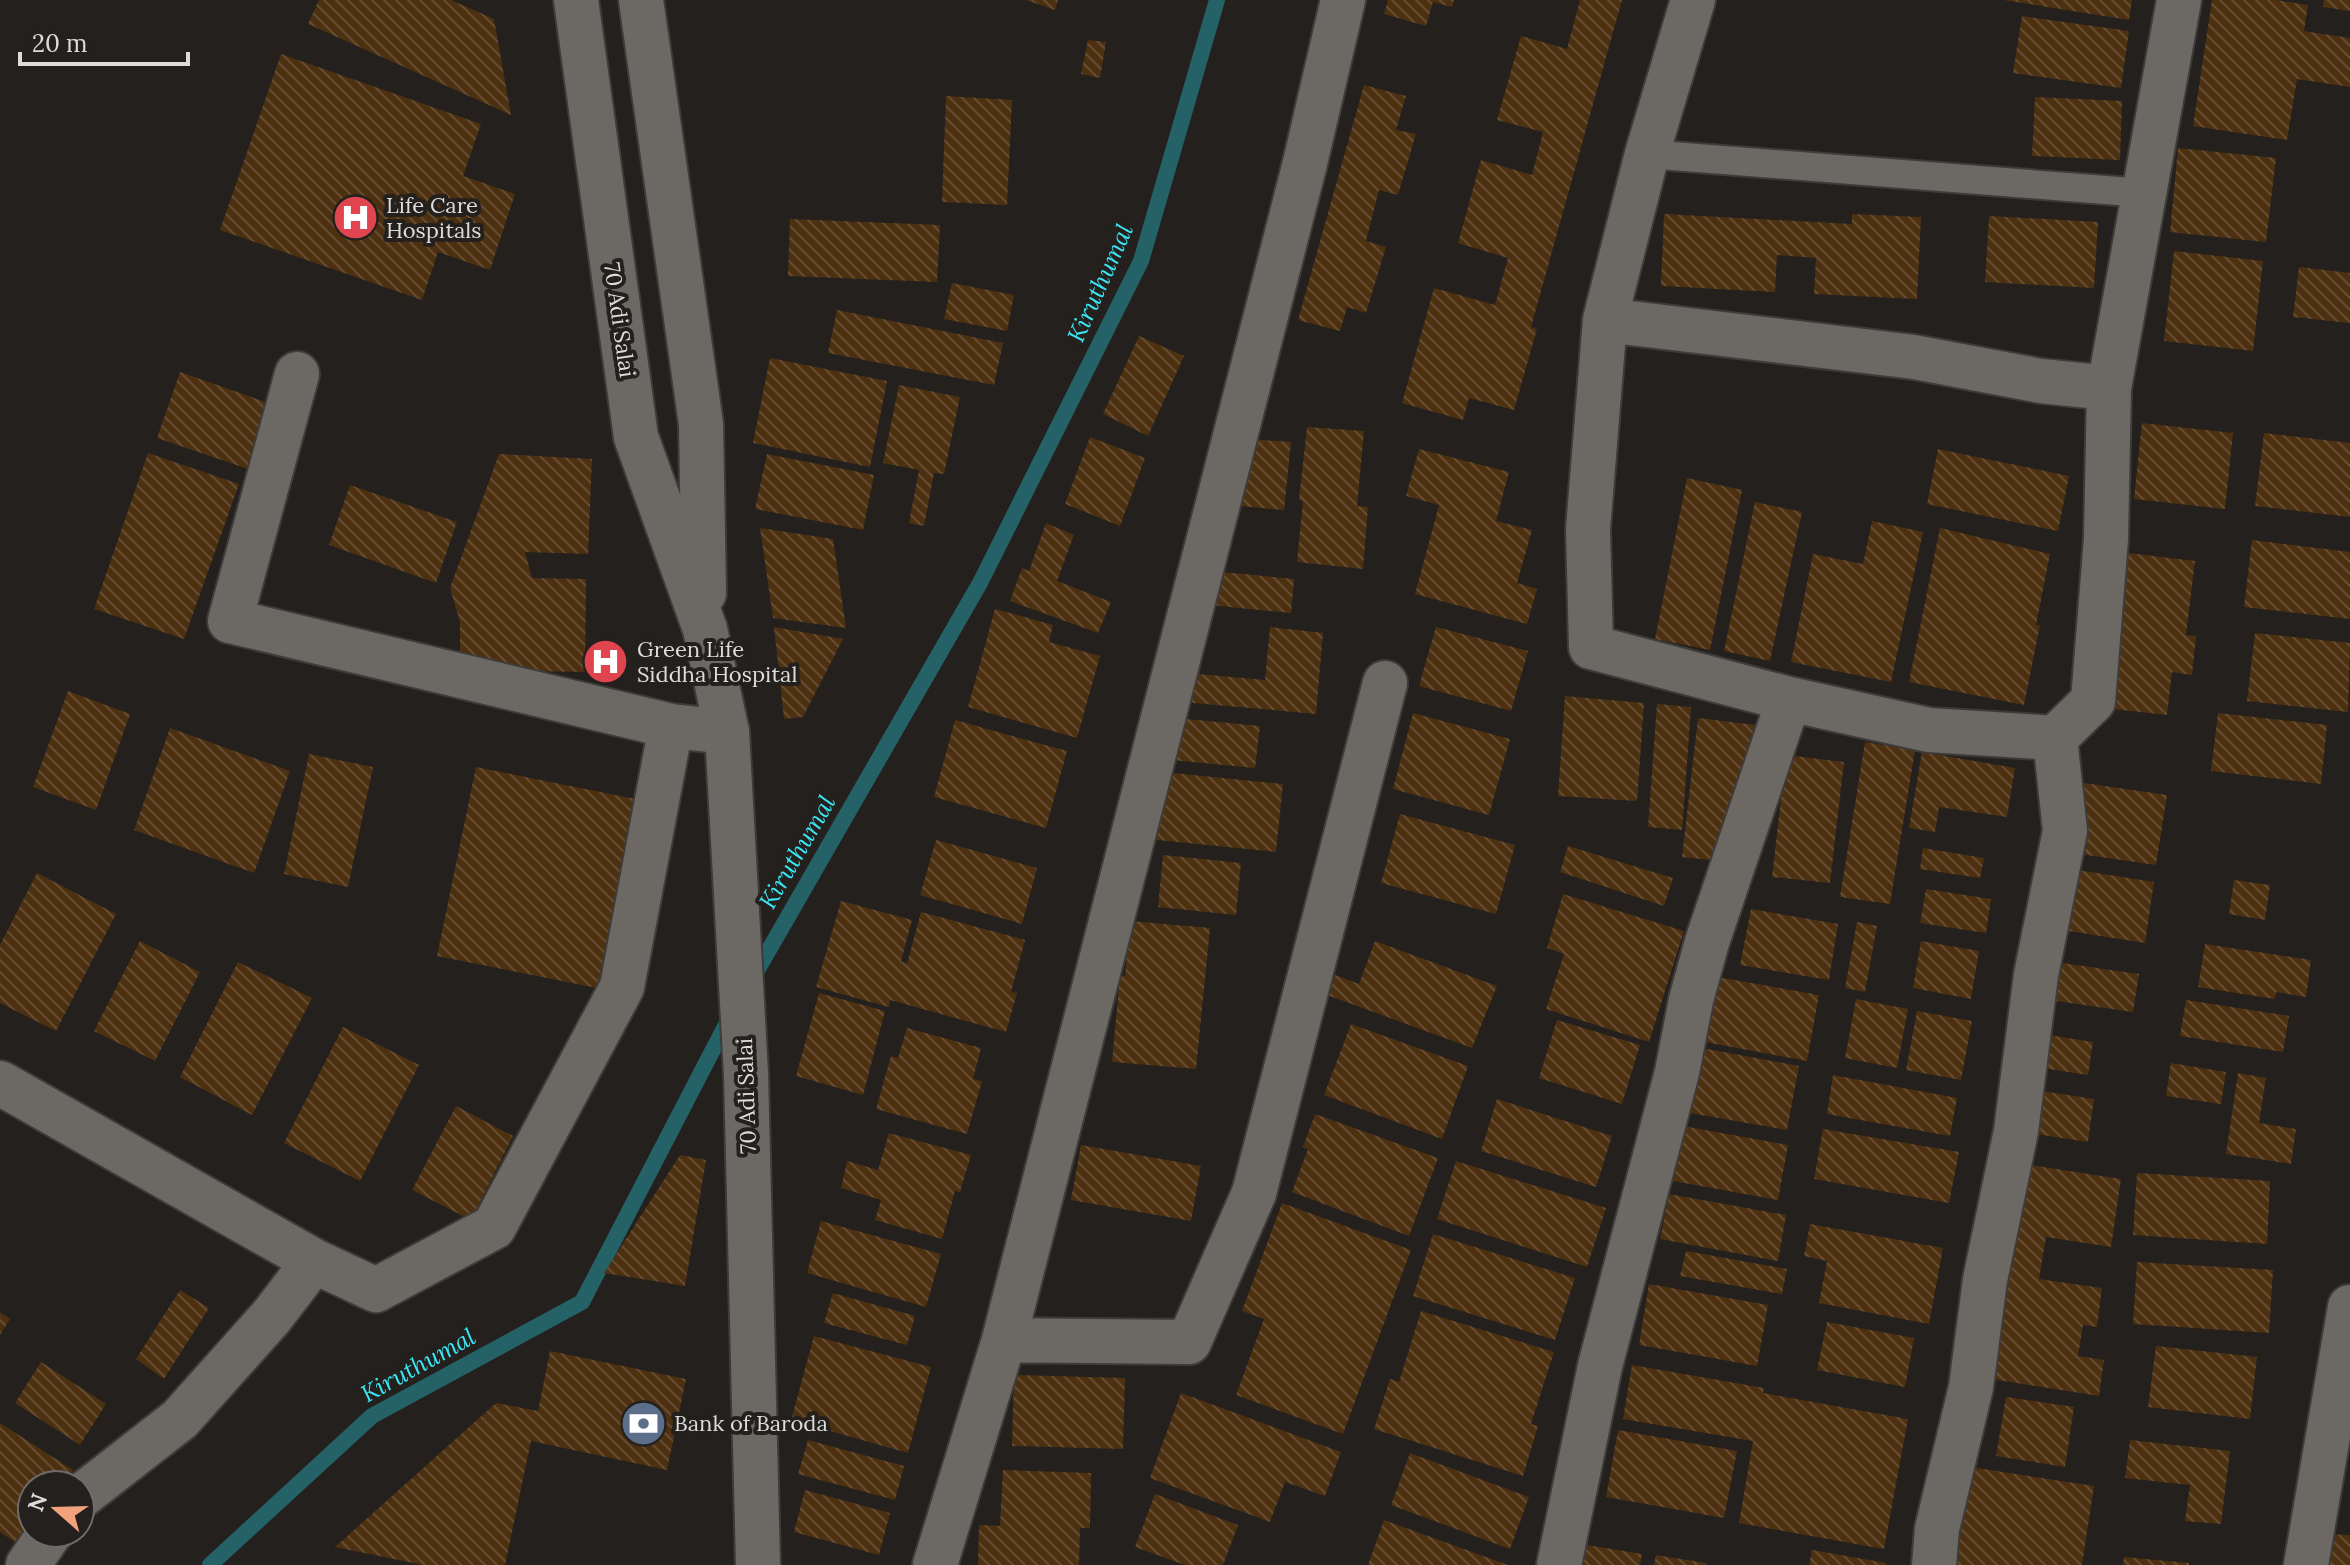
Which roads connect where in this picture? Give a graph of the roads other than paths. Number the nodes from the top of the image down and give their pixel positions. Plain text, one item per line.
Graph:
1 (576, 0) edge
2 (641, 0) edge
3 (1343, 0) edge
4 (1693, 0) edge
5 (2179, 0) edge
6 (1647, 154) junction
7 (2144, 193) junction
8 (1605, 320) junction
9 (297, 374) dead end
10 (2109, 388) junction
11 (705, 629) junction
12 (1385, 683) dead end
13 (1789, 699) junction
14 (671, 726) junction
15 (727, 732) junction
16 (2055, 738) junction
17 (0, 1083) edge
18 (314, 1261) junction
19 (2350, 1307) edge
20 (1004, 1340) junction
21 (96, 1485) edge
22 (758, 1565) edge
23 (935, 1565) edge
24 (1559, 1565) edge
25 (1934, 1565) edge
26 (2306, 1565) edge

1 - 11 street, 70 Adi Salai
2 - 11 street, 70 Adi Salai
3 - 20 street
4 - 6 street
5 - 7 street
6 - 7 lane
6 - 8 street
7 - 10 street
8 - 10 street
8 - 13 street
9 - 14 street
10 - 16 street
11 - 15 street, 70 Adi Salai
12 - 20 street
13 - 16 street
13 - 24 street
14 - 15 street
14 - 18 street
15 - 22 street, 70 Adi Salai
16 - 25 street
17 - 18 street
18 - 21 street
19 - 26 street
20 - 23 street

